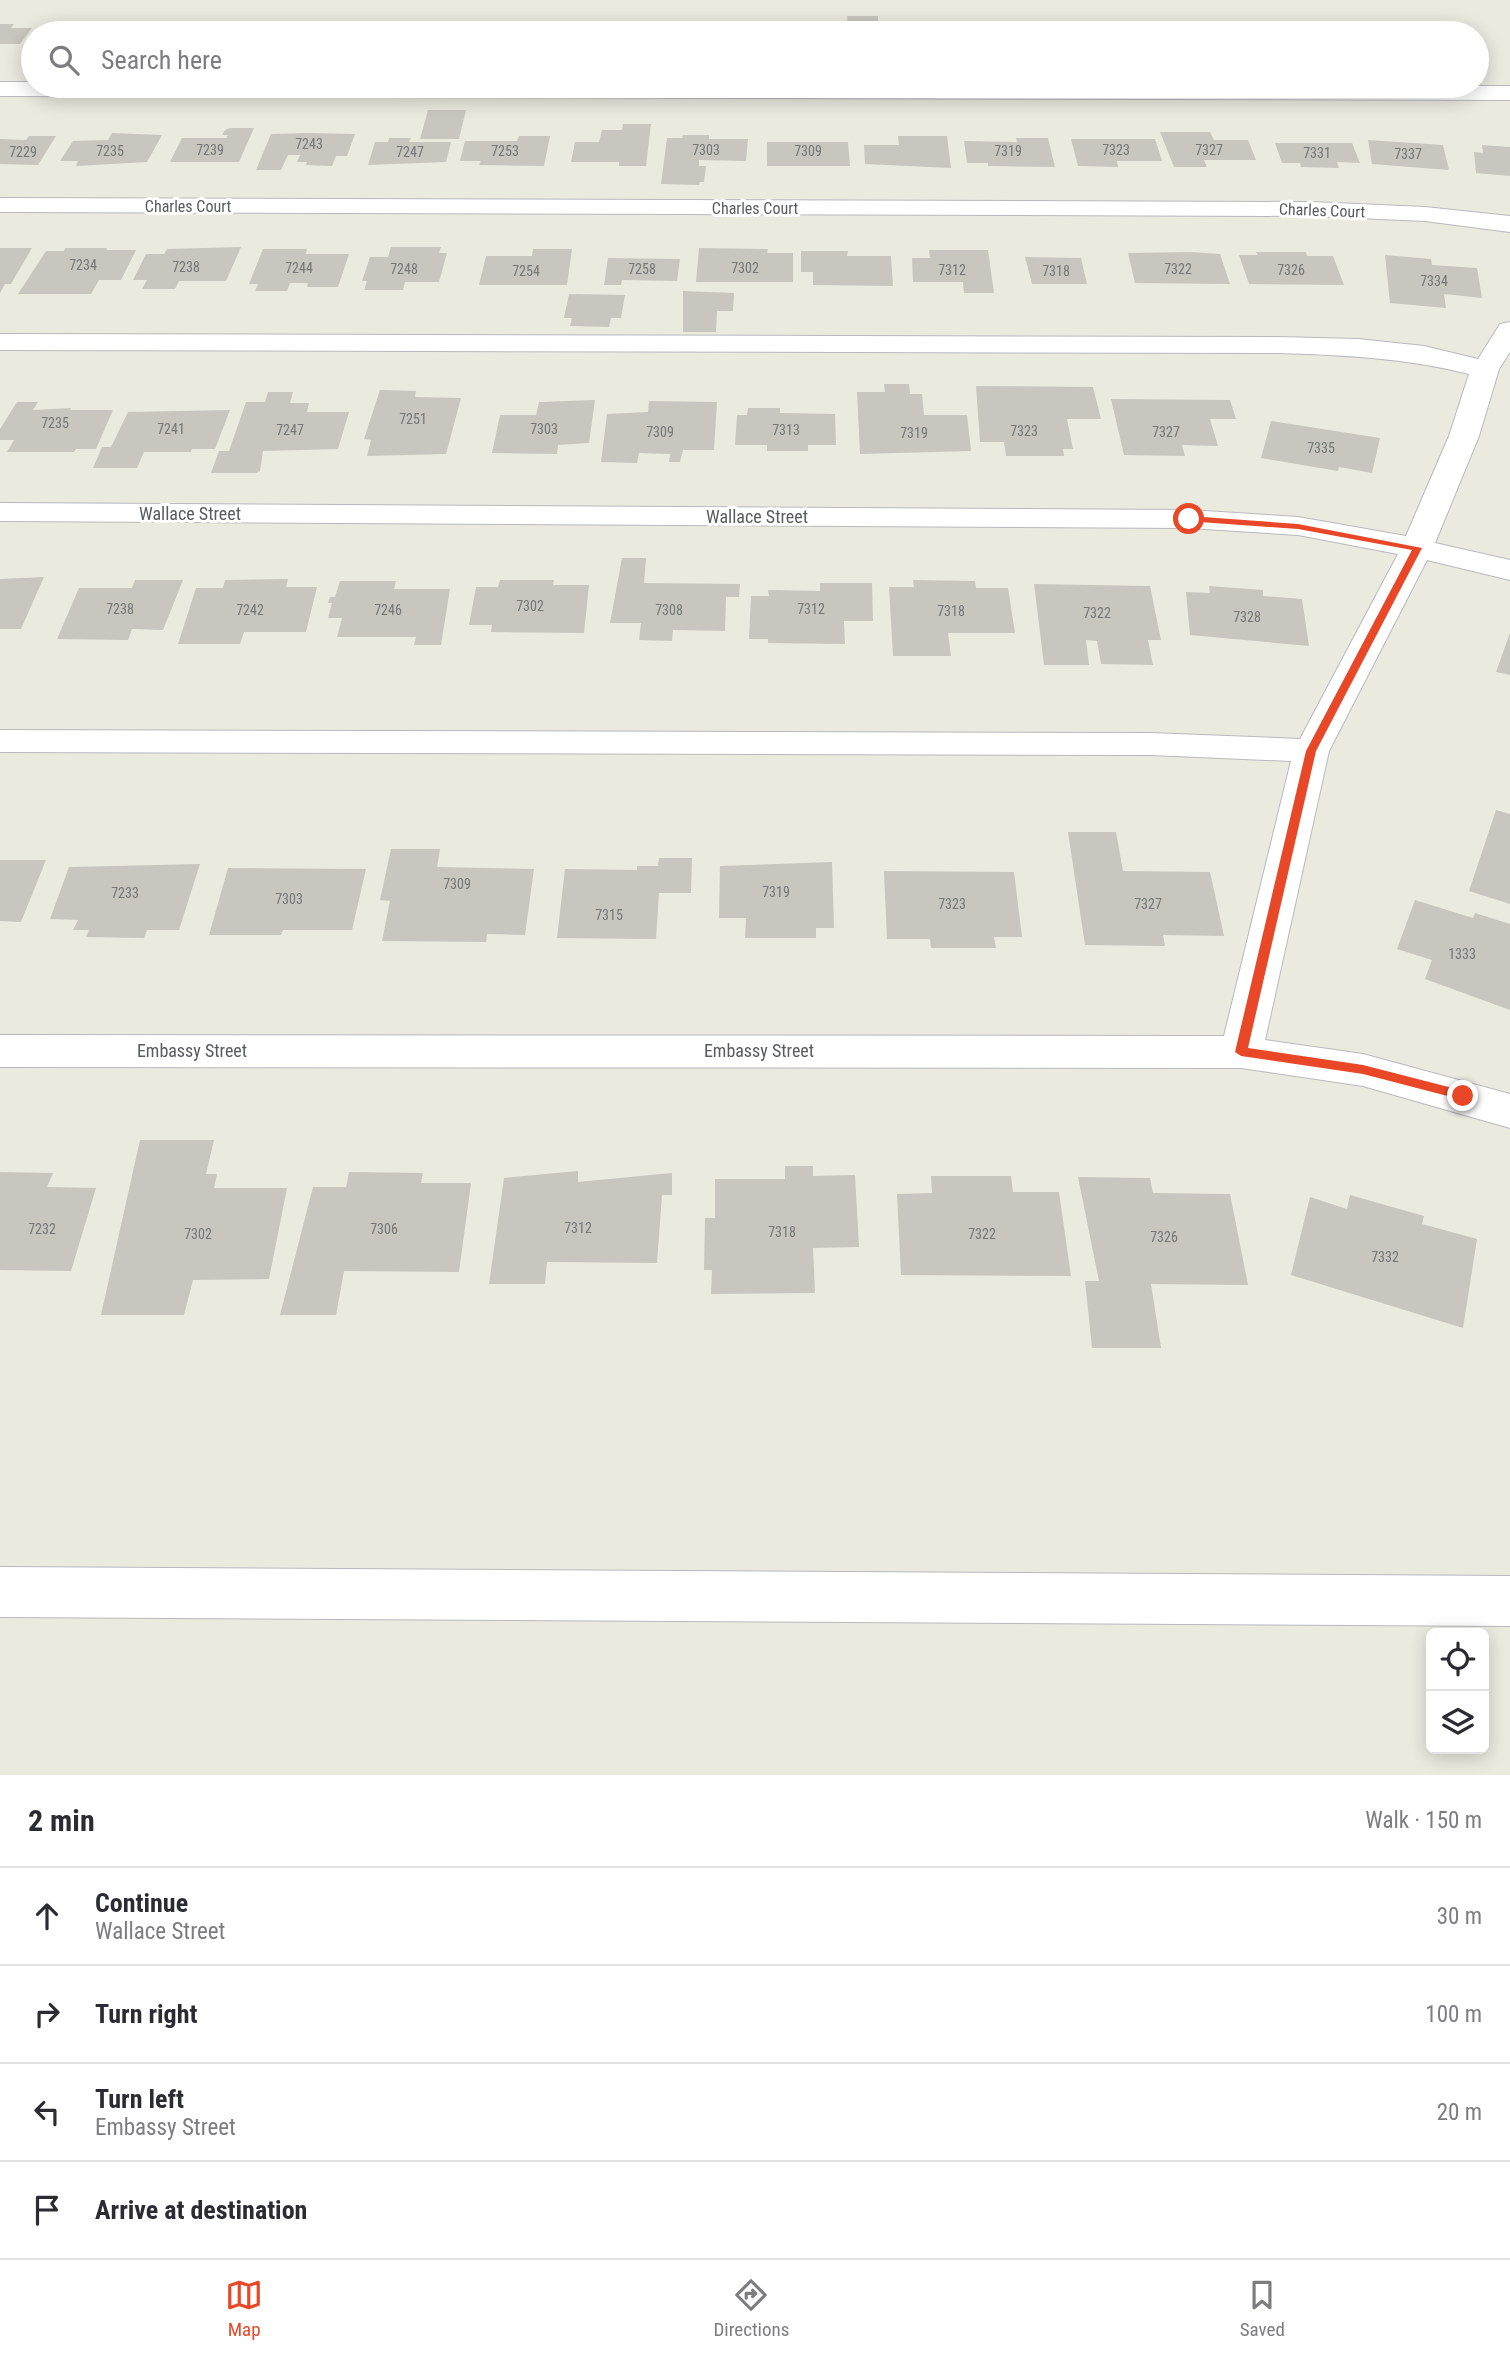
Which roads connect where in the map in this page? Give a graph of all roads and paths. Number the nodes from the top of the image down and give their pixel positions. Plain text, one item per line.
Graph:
1 (0, 89) edge
2 (21, 89) edge
3 (1489, 93) edge
4 (1510, 93) edge
5 (0, 205) edge
6 (1510, 224) edge
7 (1510, 330) edge
8 (0, 342) edge
9 (1485, 369) junction
10 (0, 512) edge
11 (1417, 548) junction
12 (1510, 570) edge
13 (0, 741) edge
14 (1311, 751) junction
15 (0, 1051) edge
16 (1241, 1052) junction
17 (1510, 1111) edge
18 (0, 1592) edge
19 (1510, 1601) edge

1 - 2 street
3 - 4 street
5 - 6 street, Charles Court
7 - 9 street
8 - 9 street
9 - 11 street
10 - 11 street, Wallace Street
11 - 12 street, Wallace Street
11 - 14 street
13 - 14 street
14 - 16 street
15 - 16 street, Embassy Street
16 - 17 street, Embassy Street
18 - 19 street

